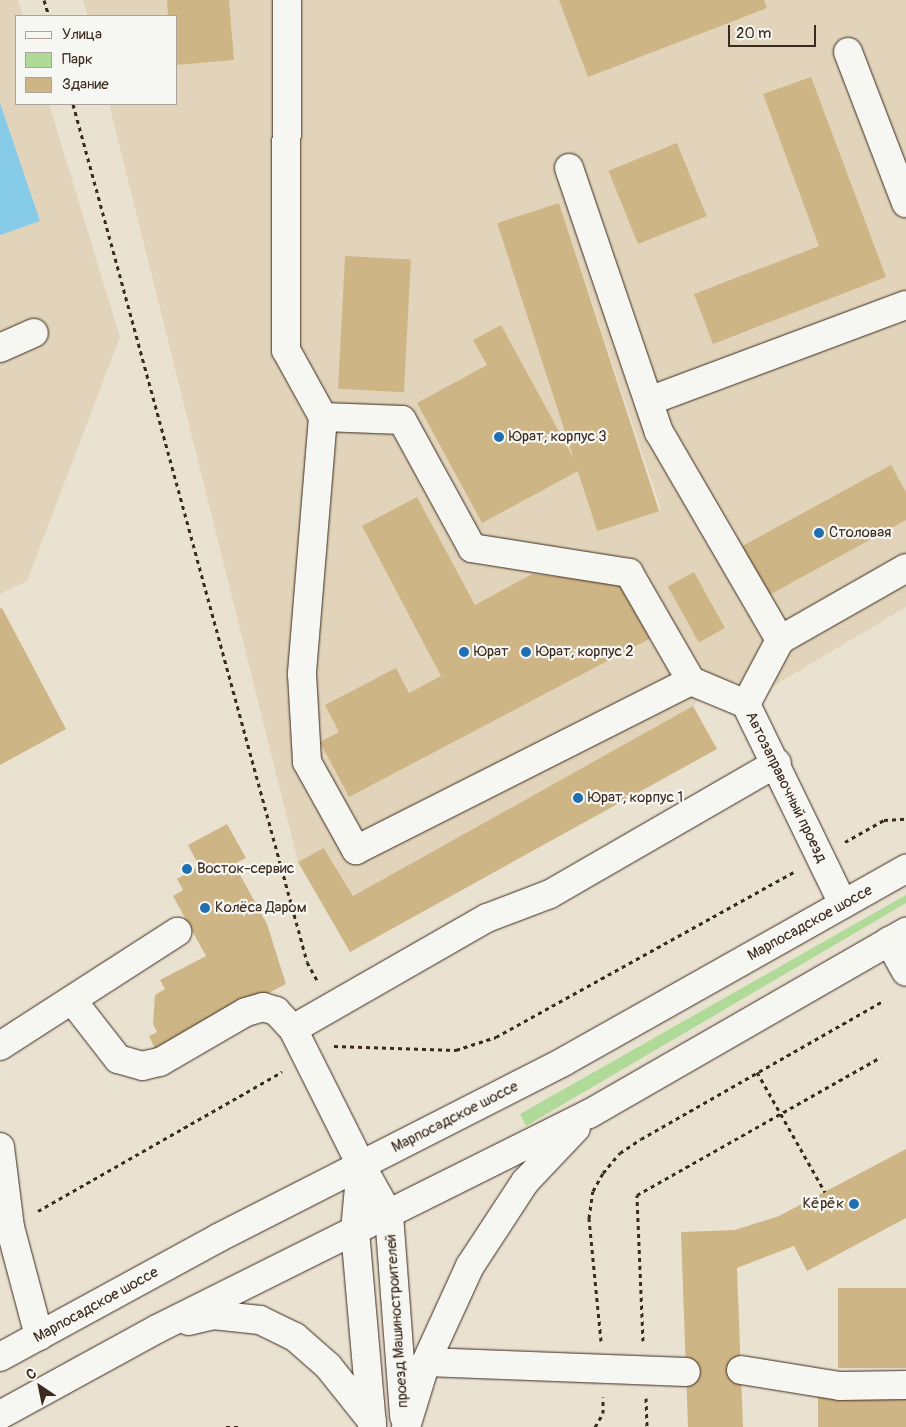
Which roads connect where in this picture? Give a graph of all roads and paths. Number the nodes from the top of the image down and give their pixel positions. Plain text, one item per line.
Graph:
1 (44, 0) edge
2 (287, 0) edge
3 (49, 15) edge
4 (848, 52) dead end
5 (72, 105) edge
6 (570, 168) dead end
7 (906, 203) edge
8 (906, 305) edge
9 (34, 333) dead end
10 (0, 348) edge
11 (649, 401) junction
12 (323, 417) junction
13 (906, 568) edge
14 (780, 640) junction
15 (691, 680) junction
16 (746, 704) junction
17 (777, 763) junction
18 (906, 819) edge
19 (836, 848) dead end
20 (801, 869) dead end
21 (906, 869) edge
22 (843, 904) junction
23 (177, 932) dead end
24 (898, 937) edge
25 (906, 972) edge
26 (72, 1000) junction
27 (884, 1001) dead end
28 (331, 1007) junction
29 (293, 1029) junction
30 (0, 1046) edge
31 (329, 1048) dead end
32 (881, 1058) dead end
33 (284, 1071) dead end
34 (757, 1072) junction
35 (589, 1114) junction
36 (781, 1114) junction
37 (0, 1148) edge
38 (361, 1164) junction
39 (825, 1192) dead end
40 (389, 1214) junction
41 (28, 1216) dead end
42 (355, 1231) junction
43 (157, 1329) junction
44 (39, 1336) junction
45 (0, 1357) edge
46 (426, 1362) junction
47 (604, 1369) junction
48 (741, 1370) dead end
49 (645, 1371) junction
50 (686, 1372) dead end
51 (906, 1385) edge
52 (0, 1415) edge
53 (372, 1424) edge
54 (226, 1427) edge
55 (240, 1427) edge
56 (406, 1427) edge
57 (595, 1427) edge

1 - 3 path
2 - 12 main road
4 - 7 main road
5 - 28 path
6 - 11 main road
8 - 11 main road
9 - 10 main road
11 - 14 main road
12 - 15 main road
12 - 15 main road
13 - 14 main road
14 - 16 main road, Автозаправочный проезд
15 - 16 main road
16 - 17 main road, Автозаправочный проезд
17 - 22 main road, Автозаправочный проезд
17 - 28 main road
18 - 19 path
20 - 31 path
21 - 22 main road, Марпосадское шоссе
22 - 38 main road, Марпосадское шоссе
23 - 26 main road
24 - 25 main road
24 - 35 main road
26 - 29 main road
26 - 30 main road
27 - 34 path
28 - 29 main road
29 - 38 main road
32 - 36 path
33 - 41 path
34 - 36 path
34 - 47 path
35 - 40 main road
35 - 46 main road
36 - 39 path
36 - 49 path
37 - 44 main road
38 - 40 main road
38 - 42 main road
38 - 44 main road, Марпосадское шоссе
40 - 42 main road
40 - 56 main road, проезд Машиностроителей
42 - 43 main road
42 - 53 main road
43 - 52 main road
43 - 53 main road
44 - 45 main road, Марпосадское шоссе
46 - 47 main road
46 - 56 main road
47 - 49 main road
47 - 57 path
48 - 51 main road
49 - 50 main road
54 - 55 path

